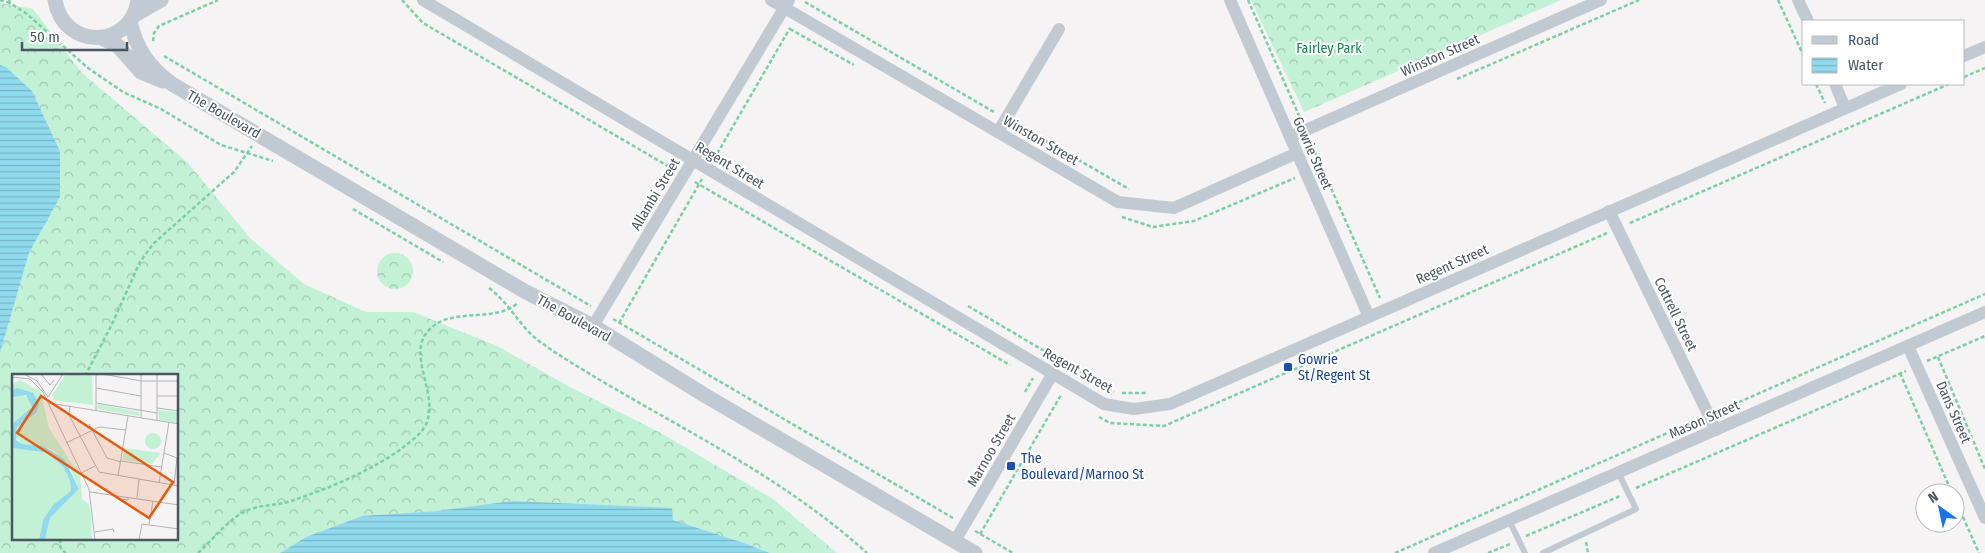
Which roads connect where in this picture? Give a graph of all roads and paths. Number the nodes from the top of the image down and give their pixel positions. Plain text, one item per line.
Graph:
1 (0, 0) edge
2 (138, 0) edge
3 (161, 0) edge
4 (218, 0) edge
5 (402, 0) edge
6 (423, 0) edge
7 (771, 0) edge
8 (1230, 0) edge
9 (1248, 0) edge
10 (1601, 0) edge
11 (1639, 0) edge
12 (1778, 0) edge
13 (1798, 0) edge
14 (10, 2) edge
15 (55, 2) edge
16 (805, 2) dead end
17 (786, 4) edge
18 (132, 18) junction
19 (1808, 20) edge
20 (1059, 29) dead end
21 (102, 38) junction
22 (153, 45) dead end
23 (1985, 47) edge
24 (1802, 53) edge
25 (159, 54) dead end
26 (1965, 56) edge
27 (1985, 68) edge
28 (1965, 78) edge
29 (1457, 79) dead end
30 (172, 84) junction
31 (1816, 85) edge
32 (1835, 85) edge
33 (1898, 85) edge
34 (1947, 85) edge
35 (1843, 103) junction
36 (1006, 118) junction
37 (1306, 130) junction
38 (998, 132) junction
39 (260, 134) junction
40 (1290, 137) junction
41 (699, 149) junction
42 (1297, 153) junction
43 (247, 154) junction
44 (714, 158) dead end
45 (692, 161) junction
46 (281, 166) dead end
47 (684, 175) junction
48 (1130, 190) dead end
49 (350, 207) dead end
50 (1610, 211) junction
51 (1618, 228) junction
52 (449, 265) dead end
53 (481, 284) dead end
54 (526, 292) junction
55 (1985, 294) edge
56 (962, 303) dead end
57 (511, 308) junction
58 (1366, 311) junction
59 (601, 312) junction
60 (1985, 312) edge
61 (593, 326) junction
62 (1985, 336) edge
63 (1908, 346) junction
64 (1938, 357) junction
65 (1917, 366) junction
66 (1016, 368) dead end
67 (1053, 373) junction
68 (1900, 373) junction
69 (86, 374) edge
70 (1033, 378) dead end
71 (1046, 386) junction
72 (1154, 393) dead end
73 (1094, 414) dead end
74 (1709, 415) junction
75 (1716, 430) junction
76 (1985, 469) edge
77 (1618, 472) junction
78 (1948, 483) edge
79 (1628, 492) junction
80 (1985, 518) edge
81 (1509, 520) junction
82 (1965, 522) edge
83 (964, 525) junction
84 (980, 534) junction
85 (61, 540) edge
86 (1518, 540) junction
87 (955, 541) junction
88 (66, 553) edge
89 (198, 553) edge
90 (867, 553) edge
91 (975, 553) edge
92 (1013, 553) edge
93 (1396, 553) edge
94 (1434, 553) edge
95 (1488, 553) edge
96 (1524, 553) edge
97 (1542, 553) edge
98 (1979, 553) edge

1 - 14 path
2 - 18 street
3 - 18 street
4 - 22 path
5 - 47 path
6 - 45 street, Regent Street
7 - 17 street, Winston Street
8 - 40 street, Gowrie Street
9 - 37 path
10 - 37 street, Winston Street
11 - 29 path
12 - 24 path
13 - 19 street
14 - 43 path
15 - 21 street
16 - 36 path
17 - 38 street, Winston Street
17 - 41 street, Allambi Street
18 - 21 street
18 - 30 street, The Boulevard
20 - 36 street
21 - 30 street, The Boulevard
23 - 26 street
25 - 59 path
27 - 28 path
30 - 39 street, The Boulevard
31 - 35 path
32 - 35 street
33 - 35 street, Regent Street
34 - 51 path
35 - 50 street, Regent Street
36 - 38 street
36 - 48 path
37 - 40 street, Winston Street
37 - 58 path
38 - 42 street, Winston Street
39 - 43 path
39 - 54 street, The Boulevard
40 - 42 street, Gowrie Street
41 - 44 path
41 - 45 street, Allambi Street
42 - 58 street, Gowrie Street
43 - 46 path
43 - 69 path
45 - 47 street, Allambi Street
45 - 67 street, Regent Street
47 - 59 street, Allambi Street
47 - 66 path
49 - 52 path
50 - 51 street, Cottrell Street
50 - 58 street, Regent Street
51 - 73 path
51 - 74 street, Cottrell Street
53 - 57 path
54 - 57 path
54 - 61 street, The Boulevard
55 - 74 path
56 - 72 path
57 - 89 path
57 - 90 path
58 - 67 street, Regent Street
59 - 61 street, Allambi Street
59 - 83 path
60 - 63 street, Mason Street
61 - 87 street, The Boulevard
62 - 64 path
63 - 65 street, Dans Street
63 - 75 street, Mason Street
64 - 65 path
64 - 76 path
65 - 68 path
65 - 80 street, Dans Street
67 - 71 street, Marnoo Street
68 - 78 path
68 - 79 path
70 - 71 path
71 - 83 street, Marnoo Street
71 - 84 path
74 - 75 street, Cottrell Street
74 - 93 path
75 - 77 street, Mason Street
77 - 79 lane
77 - 81 street, Mason Street
79 - 86 path
79 - 97 lane
81 - 86 lane
81 - 94 street, Mason Street
82 - 98 path
83 - 84 path
83 - 87 street, Marnoo Street
84 - 92 path
85 - 88 path
86 - 95 path
86 - 96 lane
87 - 91 street, The Boulevard

